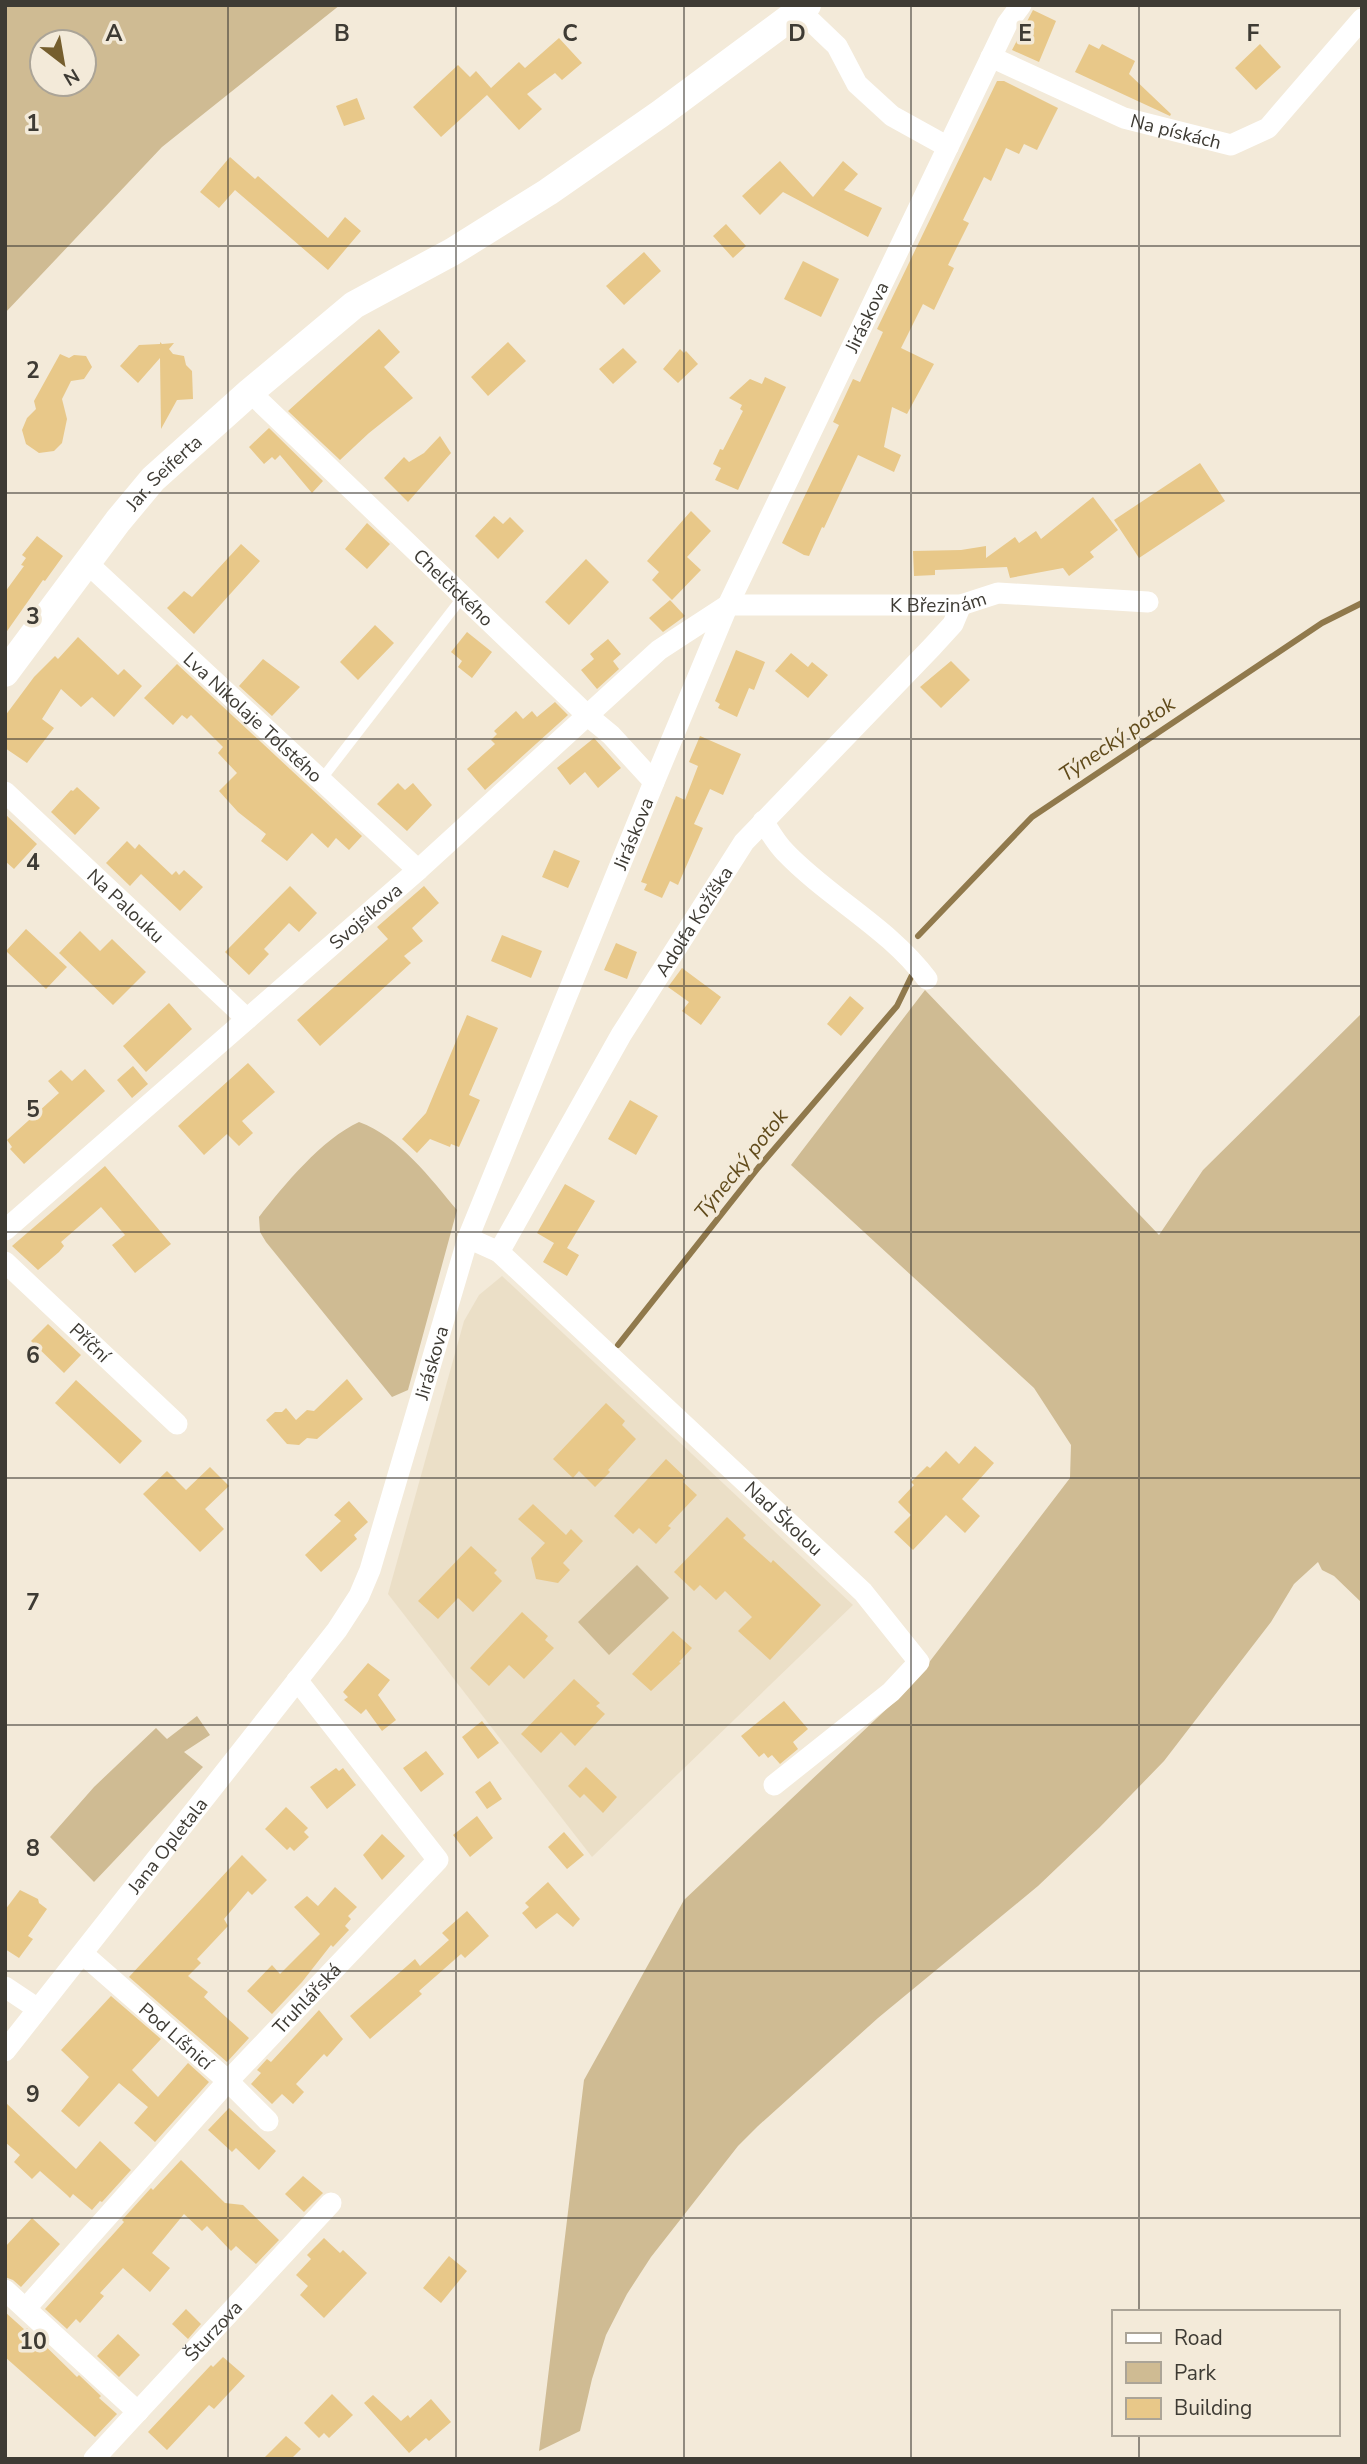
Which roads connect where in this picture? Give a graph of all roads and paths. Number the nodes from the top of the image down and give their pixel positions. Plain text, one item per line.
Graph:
1 (1021, 5) edge
2 (800, 7) edge
3 (1362, 19) edge
4 (991, 57) junction
5 (948, 147) junction
6 (250, 392) junction
7 (86, 562) junction
8 (464, 596) junction
9 (1148, 602) dead end
10 (728, 605) junction
11 (961, 605) junction
12 (5, 673) edge
13 (588, 716) junction
14 (321, 780) junction
15 (654, 782) junction
16 (5, 792) edge
17 (763, 821) junction
18 (418, 870) junction
19 (927, 979) dead end
20 (247, 1019) junction
21 (5, 1230) edge
22 (468, 1238) junction
23 (499, 1252) junction
24 (5, 1262) edge
25 (177, 1424) dead end
26 (297, 1680) junction
27 (774, 1785) dead end
28 (83, 1954) junction
29 (5, 1987) edge
30 (38, 2009) junction
31 (5, 2051) edge
32 (228, 2081) junction
33 (268, 2121) dead end
34 (331, 2203) dead end
35 (5, 2290) edge
36 (26, 2308) junction
37 (138, 2412) junction
38 (94, 2459) edge

1 - 4 street, Jiráskova
2 - 5 street
2 - 6 street, Jar. Seiferta
3 - 4 street, Na pískách
4 - 5 street, Jiráskova
5 - 10 street, Jiráskova
6 - 7 street, Jar. Seiferta
6 - 8 street, Chelčického
7 - 12 street, Jar. Seiferta
7 - 14 street, Lva Nikolaje Tolstého
8 - 13 street, Chelčického
8 - 14 lane
9 - 11 street, K Březinám
10 - 11 street, K Březinám
10 - 13 street, Svojsíkova
10 - 15 street, Jiráskova
11 - 17 street, Adolfa Kožíška
13 - 15 street, Chelčického
13 - 18 street, Svojsíkova
14 - 18 street, Lva Nikolaje Tolstého
15 - 22 street, Jiráskova
16 - 20 street, Na Palouku
17 - 19 street
17 - 23 street, Adolfa Kožíška
18 - 20 street, Svojsíkova
20 - 21 street, Svojsíkova
22 - 23 street
22 - 26 street, Jiráskova
23 - 27 street, Nad Školou
24 - 25 street, Příční
26 - 28 street, Jana Opletala
26 - 32 street, Truhlářská
28 - 30 street, Jana Opletala
28 - 32 street, Pod Líšnicí
29 - 30 street
30 - 31 street, Jana Opletala
32 - 33 street, Pod Líšnicí
32 - 36 street, Truhlářská
34 - 37 street, Šturzova
35 - 36 street
36 - 37 street
37 - 38 street, Šturzova

